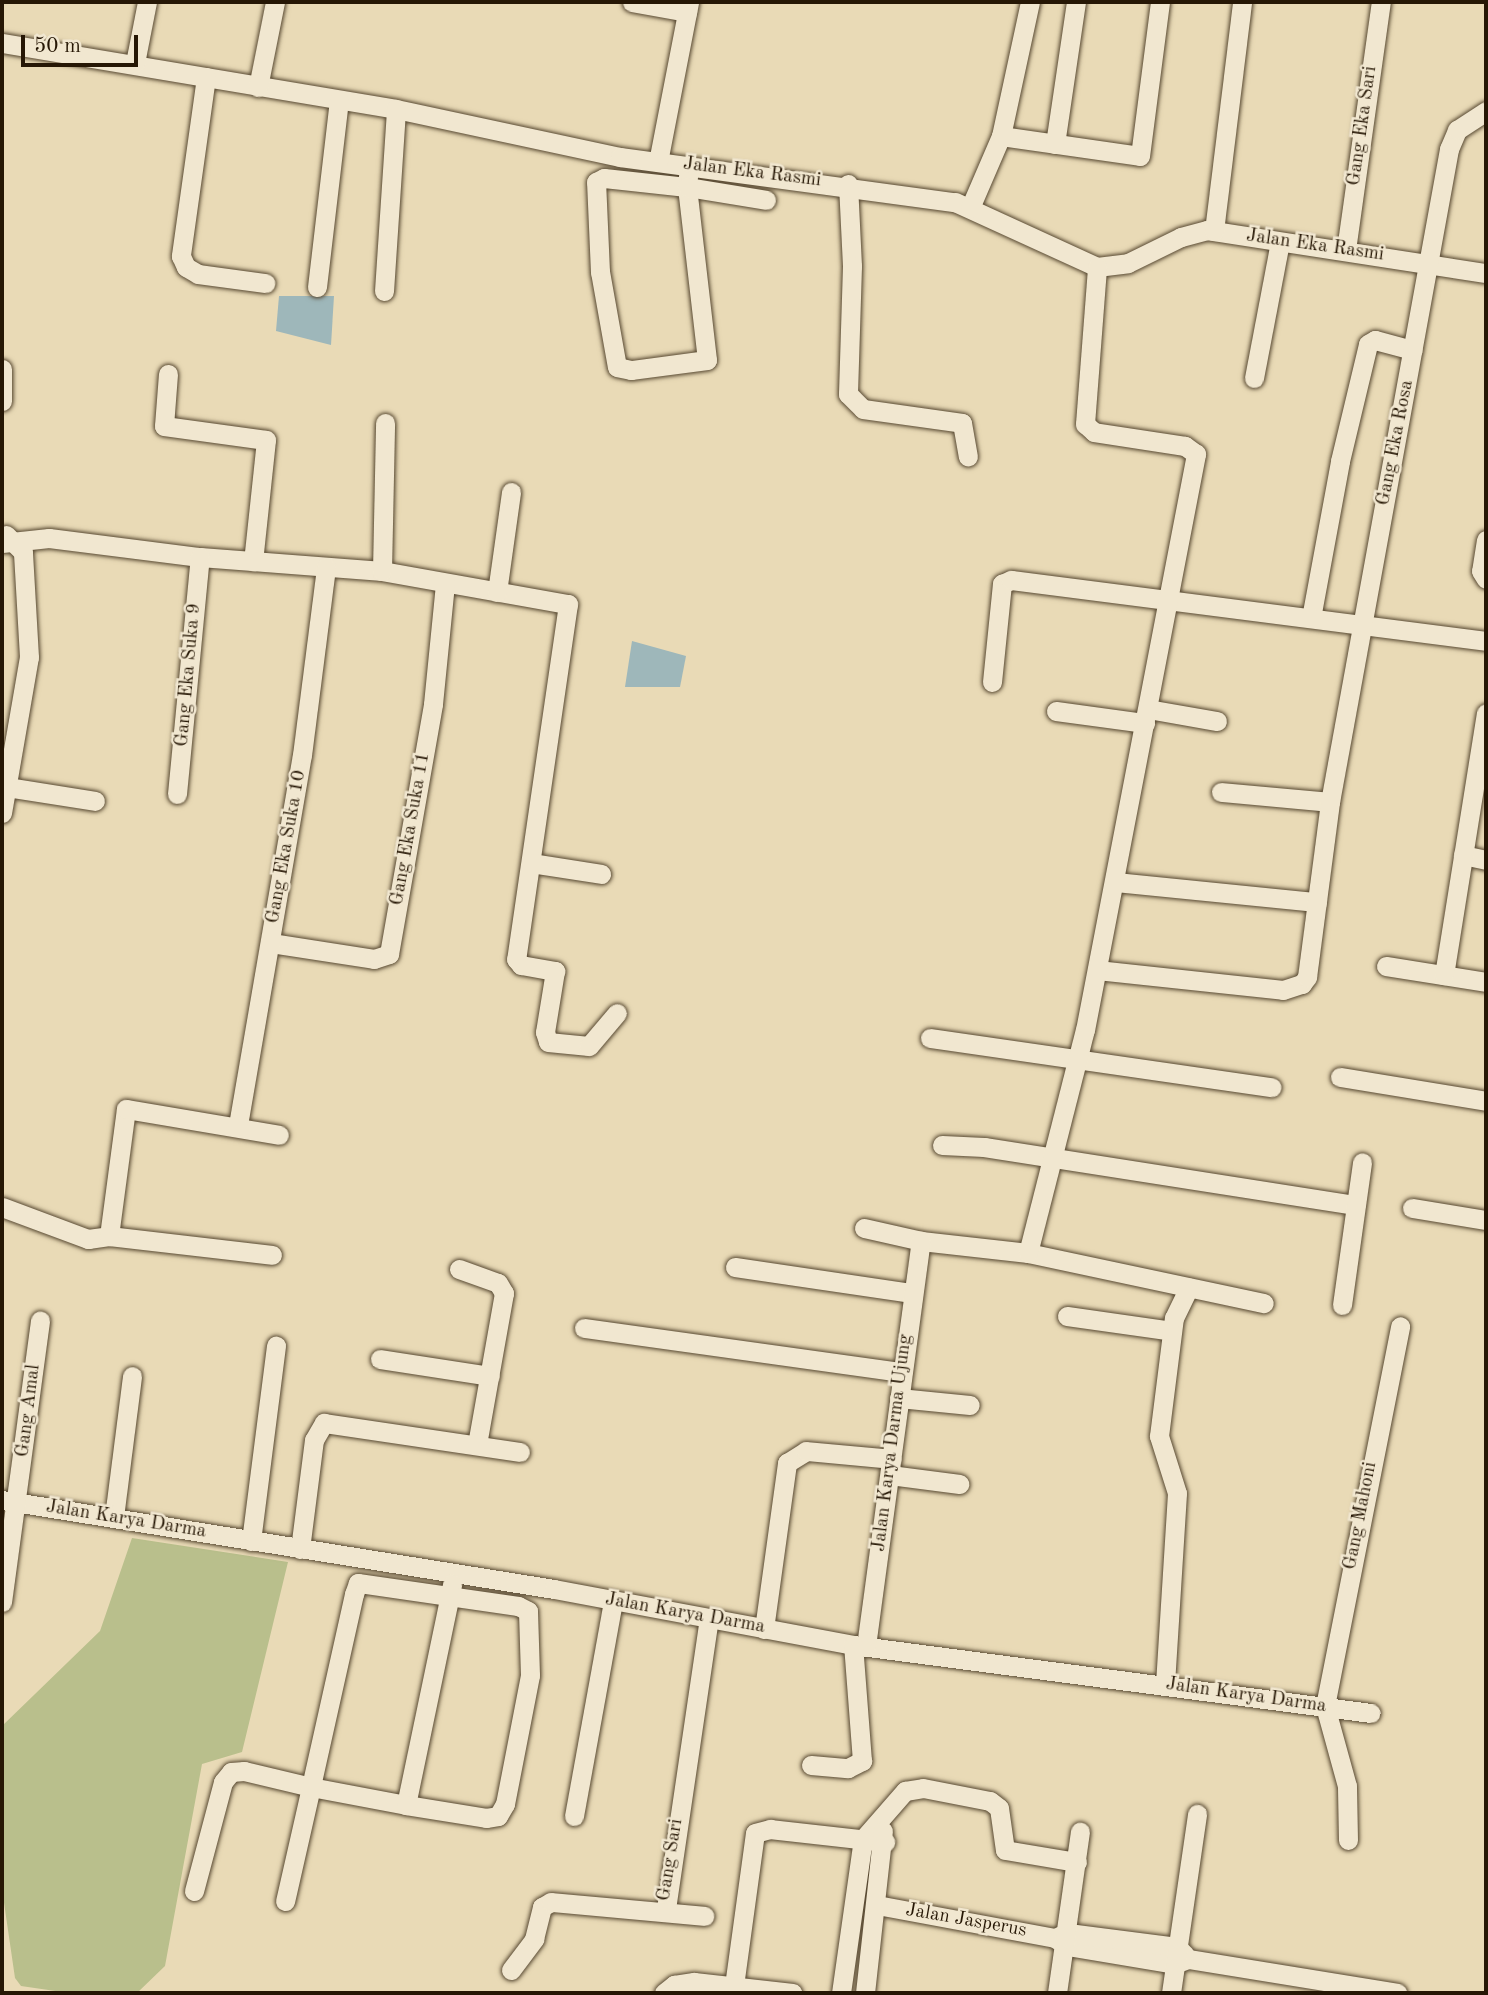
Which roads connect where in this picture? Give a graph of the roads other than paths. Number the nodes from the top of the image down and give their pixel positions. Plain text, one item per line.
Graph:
1 (147, 2) edge
2 (275, 2) edge
3 (632, 2) edge
4 (1030, 2) edge
5 (1076, 2) edge
6 (1160, 2) edge
7 (1242, 2) edge
8 (1381, 2) edge
9 (688, 7) edge
10 (2, 43) edge
11 (135, 63) junction
12 (206, 77) junction
13 (258, 87) junction
14 (339, 100) junction
15 (396, 109) junction
16 (1486, 111) edge
17 (1001, 136) junction
18 (1055, 144) junction
19 (659, 162) junction
20 (689, 167) junction
21 (848, 184) junction
22 (687, 187) junction
23 (766, 200) dead end
24 (971, 208) junction
25 (1214, 231) junction
26 (1280, 243) junction
27 (1346, 250) junction
28 (1428, 262) junction
29 (1097, 267) junction
30 (1486, 272) edge
31 (265, 283) dead end
32 (317, 287) dead end
33 (384, 291) dead end
34 (1413, 350) junction
35 (2, 369) edge
36 (168, 374) dead end
37 (1254, 378) dead end
38 (2, 401) edge
39 (385, 423) dead end
40 (968, 456) dead end
41 (511, 492) dead end
42 (6, 539) edge
43 (1486, 540) edge
44 (200, 557) junction
45 (253, 561) junction
46 (326, 568) junction
47 (382, 572) junction
48 (1486, 579) edge
49 (445, 584) junction
50 (497, 593) junction
51 (1166, 599) junction
52 (1311, 618) junction
53 (1362, 624) junction
54 (1486, 641) edge
55 (992, 682) dead end
56 (1056, 711) dead end
57 (1146, 716) junction
58 (1486, 719) edge
59 (1217, 721) dead end
60 (7, 787) junction
61 (1221, 792) dead end
62 (177, 794) dead end
63 (95, 801) dead end
64 (1330, 802) junction
65 (2, 813) edge
66 (1463, 855) junction
67 (1486, 860) edge
68 (531, 863) junction
69 (601, 874) dead end
70 (1115, 882) junction
71 (1317, 902) junction
72 (271, 943) junction
73 (1386, 966) dead end
74 (1097, 970) junction
75 (1444, 975) junction
76 (1486, 982) edge
77 (617, 1013) dead end
78 (930, 1038) dead end
79 (1079, 1062) junction
80 (1340, 1077) dead end
81 (1271, 1087) dead end
82 (1486, 1101) edge
83 (238, 1125) junction
84 (279, 1135) dead end
85 (942, 1145) dead end
86 (1055, 1159) junction
87 (1362, 1162) dead end
88 (1356, 1205) junction
89 (2, 1207) edge
90 (1412, 1208) dead end
91 (1486, 1220) edge
92 (864, 1227) dead end
93 (110, 1236) junction
94 (921, 1241) junction
95 (1028, 1253) junction
96 (272, 1255) dead end
97 (735, 1267) dead end
98 (459, 1269) dead end
99 (1189, 1287) junction
100 (912, 1293) junction
101 (1264, 1303) dead end
102 (1342, 1305) dead end
103 (1067, 1316) dead end
104 (40, 1321) dead end
105 (1400, 1326) dead end
106 (584, 1328) dead end
107 (1172, 1331) junction
108 (276, 1346) dead end
109 (380, 1359) dead end
110 (901, 1372) junction
111 (132, 1376) dead end
112 (490, 1376) junction
113 (899, 1398) junction
114 (970, 1405) dead end
115 (477, 1444) junction
116 (520, 1452) dead end
117 (891, 1467) junction
118 (959, 1484) dead end
119 (10, 1501) edge
120 (114, 1517) junction
121 (251, 1541) junction
122 (300, 1549) junction
123 (454, 1573) junction
124 (450, 1595) junction
125 (2, 1602) edge
126 (613, 1602) junction
127 (709, 1619) junction
128 (764, 1629) junction
129 (859, 1645) junction
130 (1165, 1684) junction
131 (1325, 1706) junction
132 (1371, 1713) dead end
133 (811, 1765) dead end
134 (311, 1787) junction
135 (406, 1805) junction
136 (1197, 1814) dead end
137 (574, 1816) dead end
138 (881, 1822) junction
139 (1080, 1832) dead end
140 (863, 1839) junction
141 (1348, 1840) dead end
142 (885, 1842) junction
143 (1077, 1862) junction
144 (194, 1891) dead end
145 (285, 1901) dead end
146 (877, 1905) junction
147 (666, 1909) junction
148 (704, 1916) dead end
149 (1063, 1939) junction
150 (1180, 1957) junction
151 (511, 1970) dead end
152 (1291, 1985) edge
153 (734, 1986) junction
154 (664, 1993) edge
155 (792, 1993) edge
156 (841, 1993) edge
157 (864, 1993) edge
158 (1057, 1993) edge
159 (1171, 1993) edge
160 (1396, 1993) edge

1 - 11 street
2 - 13 street
3 - 9 street
4 - 17 street
5 - 18 street
6 - 18 street
7 - 25 street
8 - 27 street, Gang Eka Sari
9 - 19 street
10 - 11 street, Jalan Eka Rasmi
11 - 12 street, Jalan Eka Rasmi
12 - 13 street, Jalan Eka Rasmi
12 - 31 street
13 - 14 street, Jalan Eka Rasmi
14 - 15 street, Jalan Eka Rasmi
14 - 32 street
15 - 19 street, Jalan Eka Rasmi
15 - 33 street
16 - 28 street, Gang Eka Rosa
17 - 18 street
17 - 24 street
19 - 20 street, Jalan Eka Rasmi
20 - 21 street, Jalan Eka Rasmi
20 - 22 street
21 - 24 street, Jalan Eka Rasmi
21 - 40 street
22 - 22 street
22 - 23 street
24 - 29 street, Jalan Eka Rasmi
25 - 26 street, Jalan Eka Rasmi
25 - 29 street, Jalan Eka Rasmi
26 - 27 street, Jalan Eka Rasmi
26 - 37 street
27 - 28 street, Jalan Eka Rasmi
28 - 30 street, Jalan Eka Rasmi
28 - 34 street, Gang Eka Rosa
29 - 51 street
34 - 52 street
34 - 53 street, Gang Eka Rosa
35 - 38 street
36 - 45 street
39 - 47 street
41 - 50 street
42 - 44 street
42 - 60 street
43 - 48 street
44 - 45 street
44 - 62 street, Gang Eka Suka 9
45 - 46 street
46 - 47 street
46 - 72 street, Gang Eka Suka 10
47 - 49 street
49 - 50 street
49 - 72 street, Gang Eka Suka 11
50 - 68 street
51 - 52 street
51 - 55 street
51 - 57 street
52 - 53 street
53 - 54 street
53 - 64 street, Gang Eka Rosa
56 - 57 street
57 - 59 street
57 - 70 street
58 - 66 street
60 - 63 street
60 - 65 street
61 - 64 street
64 - 71 street, Gang Eka Rosa
66 - 67 street
66 - 75 street
68 - 69 street
68 - 77 street
70 - 71 street
70 - 74 street
71 - 74 street, Gang Eka Rosa
72 - 83 street, Gang Eka Suka 10
73 - 75 street
74 - 79 street
75 - 76 street
78 - 79 street
79 - 81 street
79 - 86 street
80 - 82 street
83 - 84 street
83 - 93 street
85 - 86 street
86 - 88 street
86 - 95 street
87 - 88 street
88 - 102 street
89 - 93 street
90 - 91 street
92 - 94 street
93 - 96 street
94 - 95 street
94 - 100 street, Jalan Karya Darma Ujung
95 - 99 street
97 - 100 street
98 - 112 street
99 - 101 street
99 - 107 street
100 - 110 street, Jalan Karya Darma Ujung
103 - 107 street
104 - 119 street, Gang Amal
105 - 131 street, Gang Mahoni
106 - 110 street
107 - 130 street
108 - 121 street
109 - 112 street
110 - 113 street, Jalan Karya Darma Ujung
111 - 120 street
112 - 115 street
113 - 114 street
113 - 117 street, Jalan Karya Darma Ujung
115 - 116 street
115 - 122 street
117 - 118 street
117 - 128 street
117 - 129 street, Jalan Karya Darma Ujung
119 - 120 street, Jalan Karya Darma
119 - 125 street, Gang Amal
120 - 121 street, Jalan Karya Darma
121 - 122 street, Jalan Karya Darma
122 - 123 street, Jalan Karya Darma
123 - 124 street
123 - 126 street, Jalan Karya Darma
124 - 134 street
124 - 135 street
124 - 135 street
126 - 127 street, Jalan Karya Darma
126 - 137 street
127 - 128 street, Jalan Karya Darma
127 - 147 street, Gang Sari
128 - 129 street, Jalan Karya Darma
129 - 130 street, Jalan Karya Darma
129 - 133 street, Jalan Karya Darma Ujung
130 - 131 street, Jalan Karya Darma
131 - 132 street, Jalan Karya Darma
131 - 141 street
134 - 135 street
134 - 144 street
134 - 145 street
136 - 150 street
138 - 140 street
138 - 142 street
138 - 143 street
139 - 143 street
140 - 142 street
140 - 153 street
140 - 156 street
142 - 146 street
143 - 149 street
146 - 149 street, Jalan Jasperus
146 - 157 street
147 - 148 street
147 - 151 street, Gang Sari
149 - 150 street, Jalan Jasperus
149 - 158 street
150 - 152 street, Jalan Jasperus
150 - 159 street
152 - 160 street, Jalan Jasperus
153 - 154 street
153 - 155 street

